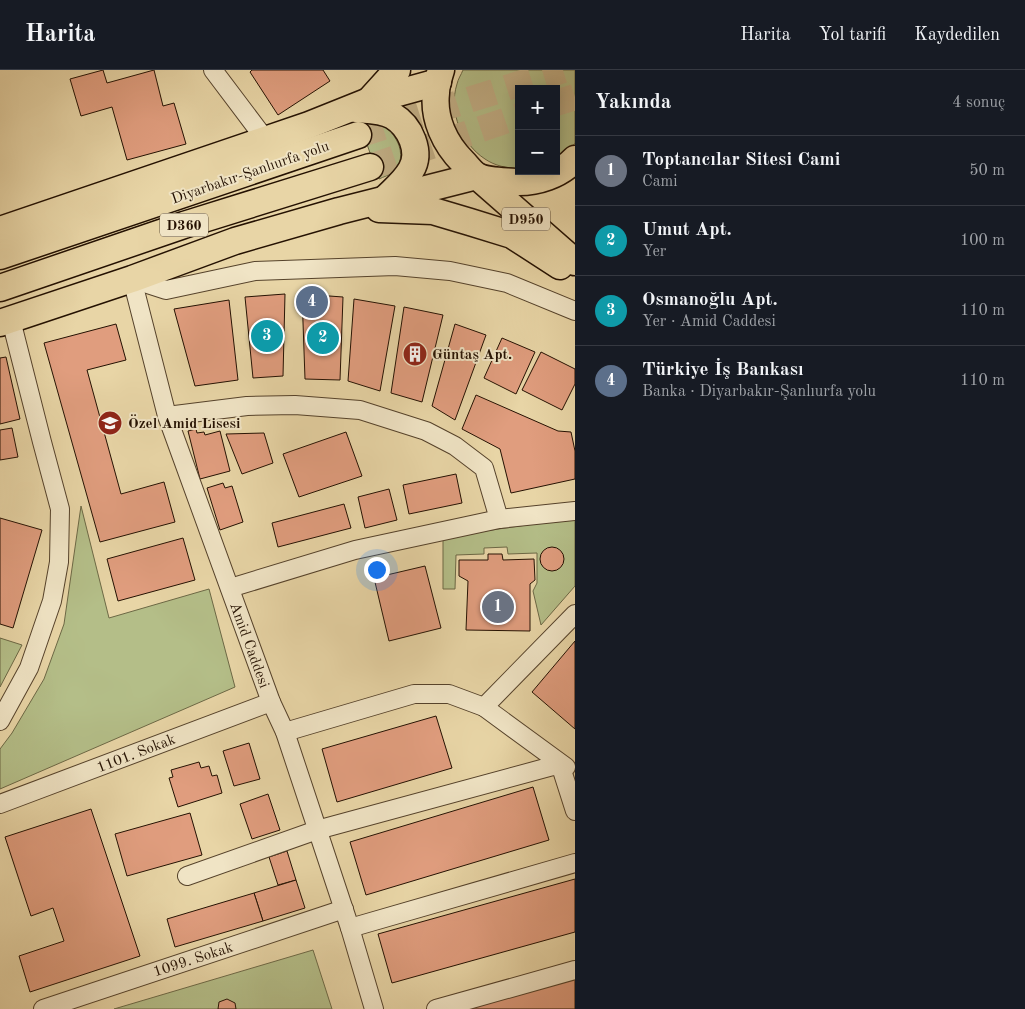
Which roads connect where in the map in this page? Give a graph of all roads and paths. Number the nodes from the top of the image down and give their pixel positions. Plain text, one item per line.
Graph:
1 (213, 70) edge
2 (397, 70) edge
3 (440, 76) edge
4 (360, 105) junction
5 (358, 135) tunnel mouth
6 (265, 139) junction
7 (575, 159) edge
8 (370, 167) tunnel mouth
9 (477, 176) junction
10 (386, 198) junction
11 (339, 210) junction
12 (0, 230) edge
13 (0, 256) edge
14 (575, 262) edge
15 (575, 273) edge
16 (132, 279) junction
17 (0, 288) edge
18 (575, 310) edge
19 (6, 321) edge
20 (167, 416) junction
21 (575, 511) edge
22 (499, 519) junction
23 (230, 588) junction
24 (575, 614) edge
25 (271, 702) junction
26 (484, 707) junction
27 (0, 721) edge
28 (285, 732) junction
29 (567, 768) edge
30 (0, 804) edge
31 (575, 811) edge
32 (317, 830) junction
33 (575, 863) edge
34 (187, 876) dead end
35 (344, 909) junction
36 (350, 928) junction
37 (575, 970) edge
38 (43, 1009) edge
39 (374, 1009) edge
40 (436, 1009) edge

1 - 6 street
2 - 4 highway
3 - 4 highway
3 - 9 highway
4 - 6 highway
4 - 10 highway
5 - 13 highway, Diyarbakır-Şanlıurfa yolu / D360
6 - 12 highway
7 - 9 highway
8 - 17 highway, Diyarbakır-Şanlıurfa yolu / D360
9 - 10 highway
9 - 14 highway, D950
10 - 11 highway
11 - 15 highway
11 - 16 highway
16 - 18 street
16 - 19 highway
16 - 20 street, Amid Caddesi
19 - 27 street
20 - 22 street
20 - 23 street, Amid Caddesi
21 - 22 street
22 - 23 street
23 - 25 street, Amid Caddesi
24 - 26 street
25 - 28 street, Amid Caddesi
25 - 30 street, 1101. Sokak
26 - 28 street
26 - 29 street
28 - 32 street, Amid Caddesi
29 - 31 street
29 - 32 street
32 - 34 street
32 - 35 street, Amid Caddesi
33 - 36 street
35 - 36 street, Amid Caddesi
35 - 38 street, 1099. Sokak
36 - 39 street, Amid Caddesi
37 - 40 street

